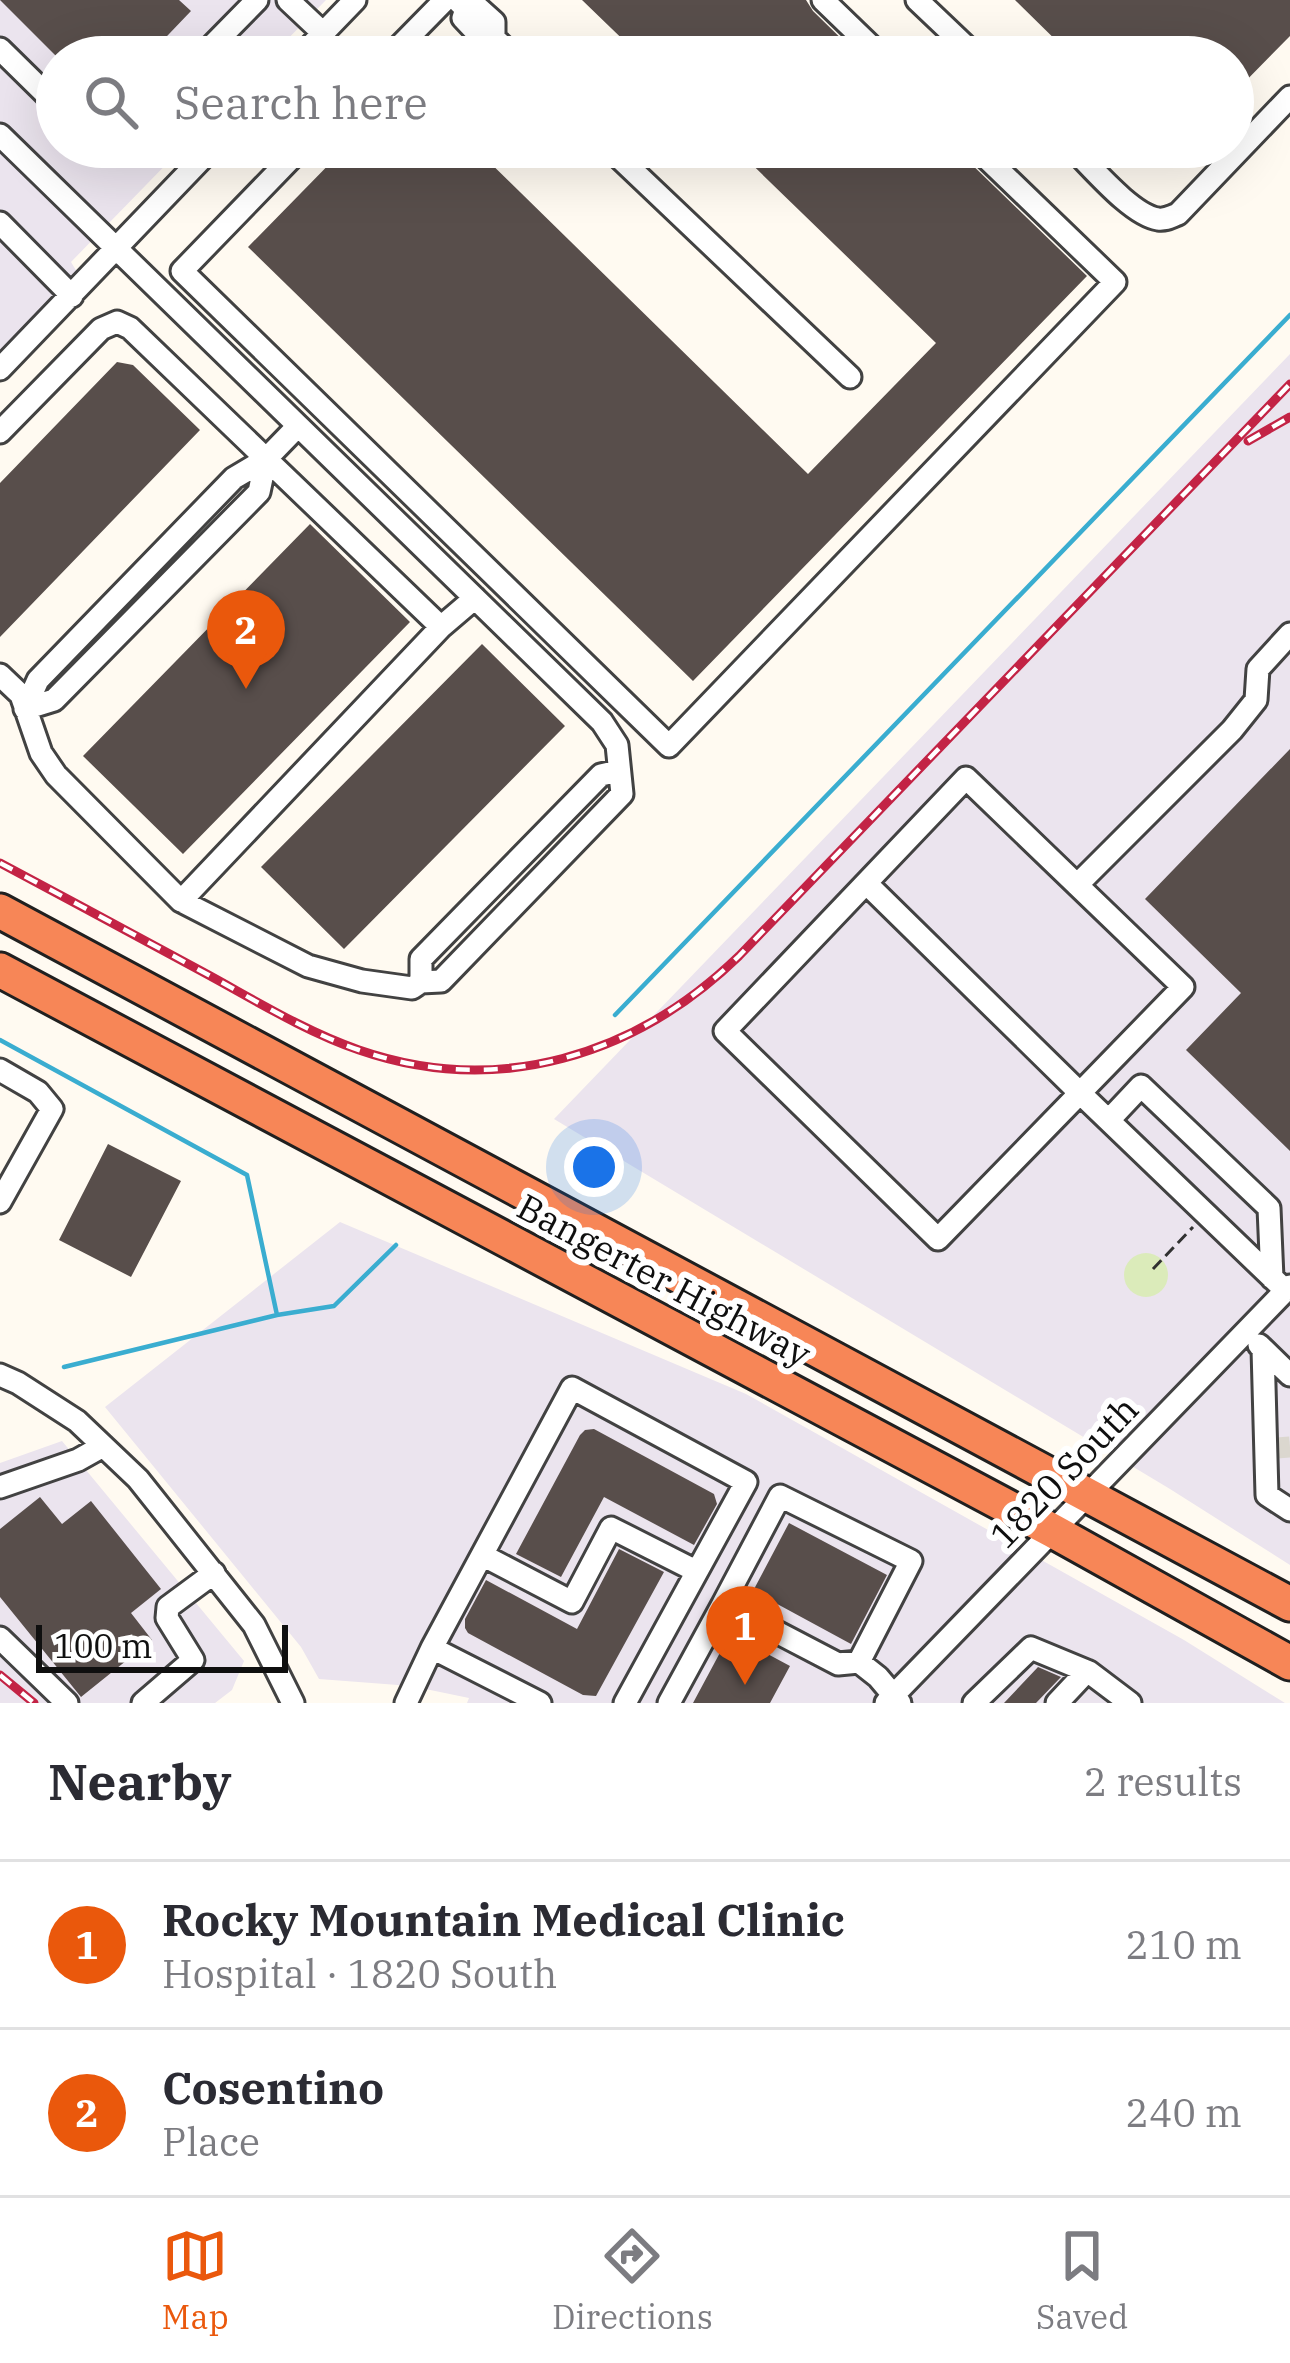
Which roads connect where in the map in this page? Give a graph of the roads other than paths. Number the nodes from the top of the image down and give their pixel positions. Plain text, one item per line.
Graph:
1 (257, 0) edge
2 (288, 0) edge
3 (355, 0) edge
4 (824, 0) edge
5 (917, 0) edge
6 (456, 3) edge
7 (322, 33) junction
8 (222, 36) edge
9 (319, 36) edge
10 (415, 36) edge
11 (480, 36) edge
12 (861, 36) edge
13 (954, 36) edge
14 (0, 49) edge
15 (36, 84) edge
16 (1290, 97) edge
17 (0, 135) edge
18 (1254, 135) edge
19 (193, 168) edge
20 (282, 168) edge
21 (630, 168) edge
22 (997, 168) edge
23 (1093, 168) edge
24 (1222, 168) edge
25 (0, 223) edge
26 (116, 248) junction
27 (72, 296) junction
28 (0, 369) edge
29 (850, 376) dead end
30 (298, 426) junction
31 (0, 432) edge
32 (266, 459) junction
33 (475, 598) junction
34 (441, 627) junction
35 (1290, 634) edge
36 (0, 675) edge
37 (25, 709) junction
38 (866, 883) junction
39 (1077, 885) junction
40 (182, 902) junction
41 (0, 911) edge
42 (0, 970) edge
43 (0, 1070) edge
44 (1080, 1093) junction
45 (1109, 1120) junction
46 (0, 1202) edge
47 (1283, 1293) edge
48 (1245, 1332) junction
49 (1263, 1349) junction
50 (0, 1375) edge
51 (1290, 1375) edge
52 (103, 1447) junction
53 (0, 1487) edge
54 (1087, 1495) junction
55 (1290, 1510) edge
56 (1054, 1531) junction
57 (482, 1555) junction
58 (696, 1571) junction
59 (214, 1573) junction
60 (723, 1604) junction
61 (1290, 1604) edge
62 (0, 1638) edge
63 (432, 1648) junction
64 (859, 1662) junction
65 (1290, 1663) edge
66 (1087, 1671) junction
67 (893, 1701) edge
68 (67, 1703) edge
69 (143, 1703) edge
70 (293, 1703) edge
71 (406, 1703) edge
72 (540, 1703) edge
73 (625, 1703) edge
74 (669, 1703) edge
75 (974, 1703) edge
76 (1057, 1703) edge
77 (1130, 1703) edge

1 - 8 street
2 - 7 street
3 - 7 street
4 - 12 street
5 - 13 street
6 - 10 street
6 - 11 street
7 - 9 street
14 - 15 street
16 - 18 street
17 - 26 street
19 - 26 street
20 - 22 street
21 - 29 street
23 - 24 street
25 - 27 street
26 - 27 street
26 - 30 street
27 - 28 street
30 - 32 street
30 - 33 street
31 - 32 street
32 - 34 street
32 - 37 street
33 - 34 street
33 - 40 street
34 - 40 street
35 - 39 street
36 - 37 street
37 - 40 street
38 - 39 street
38 - 44 street
38 - 44 street
39 - 44 street
41 - 54 highway, Bangerter Highway
42 - 56 highway, Bangerter Highway
43 - 46 street
44 - 45 street
45 - 47 street
45 - 47 street
47 - 48 street, 1820 South
48 - 49 street
48 - 54 street, 1820 South
49 - 51 street
49 - 55 street
50 - 52 street
52 - 53 street
52 - 59 street
54 - 56 street, 1820 South
54 - 61 highway, Bangerter Highway
56 - 65 highway, Bangerter Highway
56 - 67 street, 1820 South
57 - 58 street
57 - 58 street
57 - 63 street
58 - 73 street
59 - 69 street
59 - 70 street
60 - 64 street
60 - 64 street
60 - 74 street
62 - 68 street
63 - 71 street
63 - 72 street
64 - 67 street
66 - 75 street
66 - 76 street
66 - 77 street

